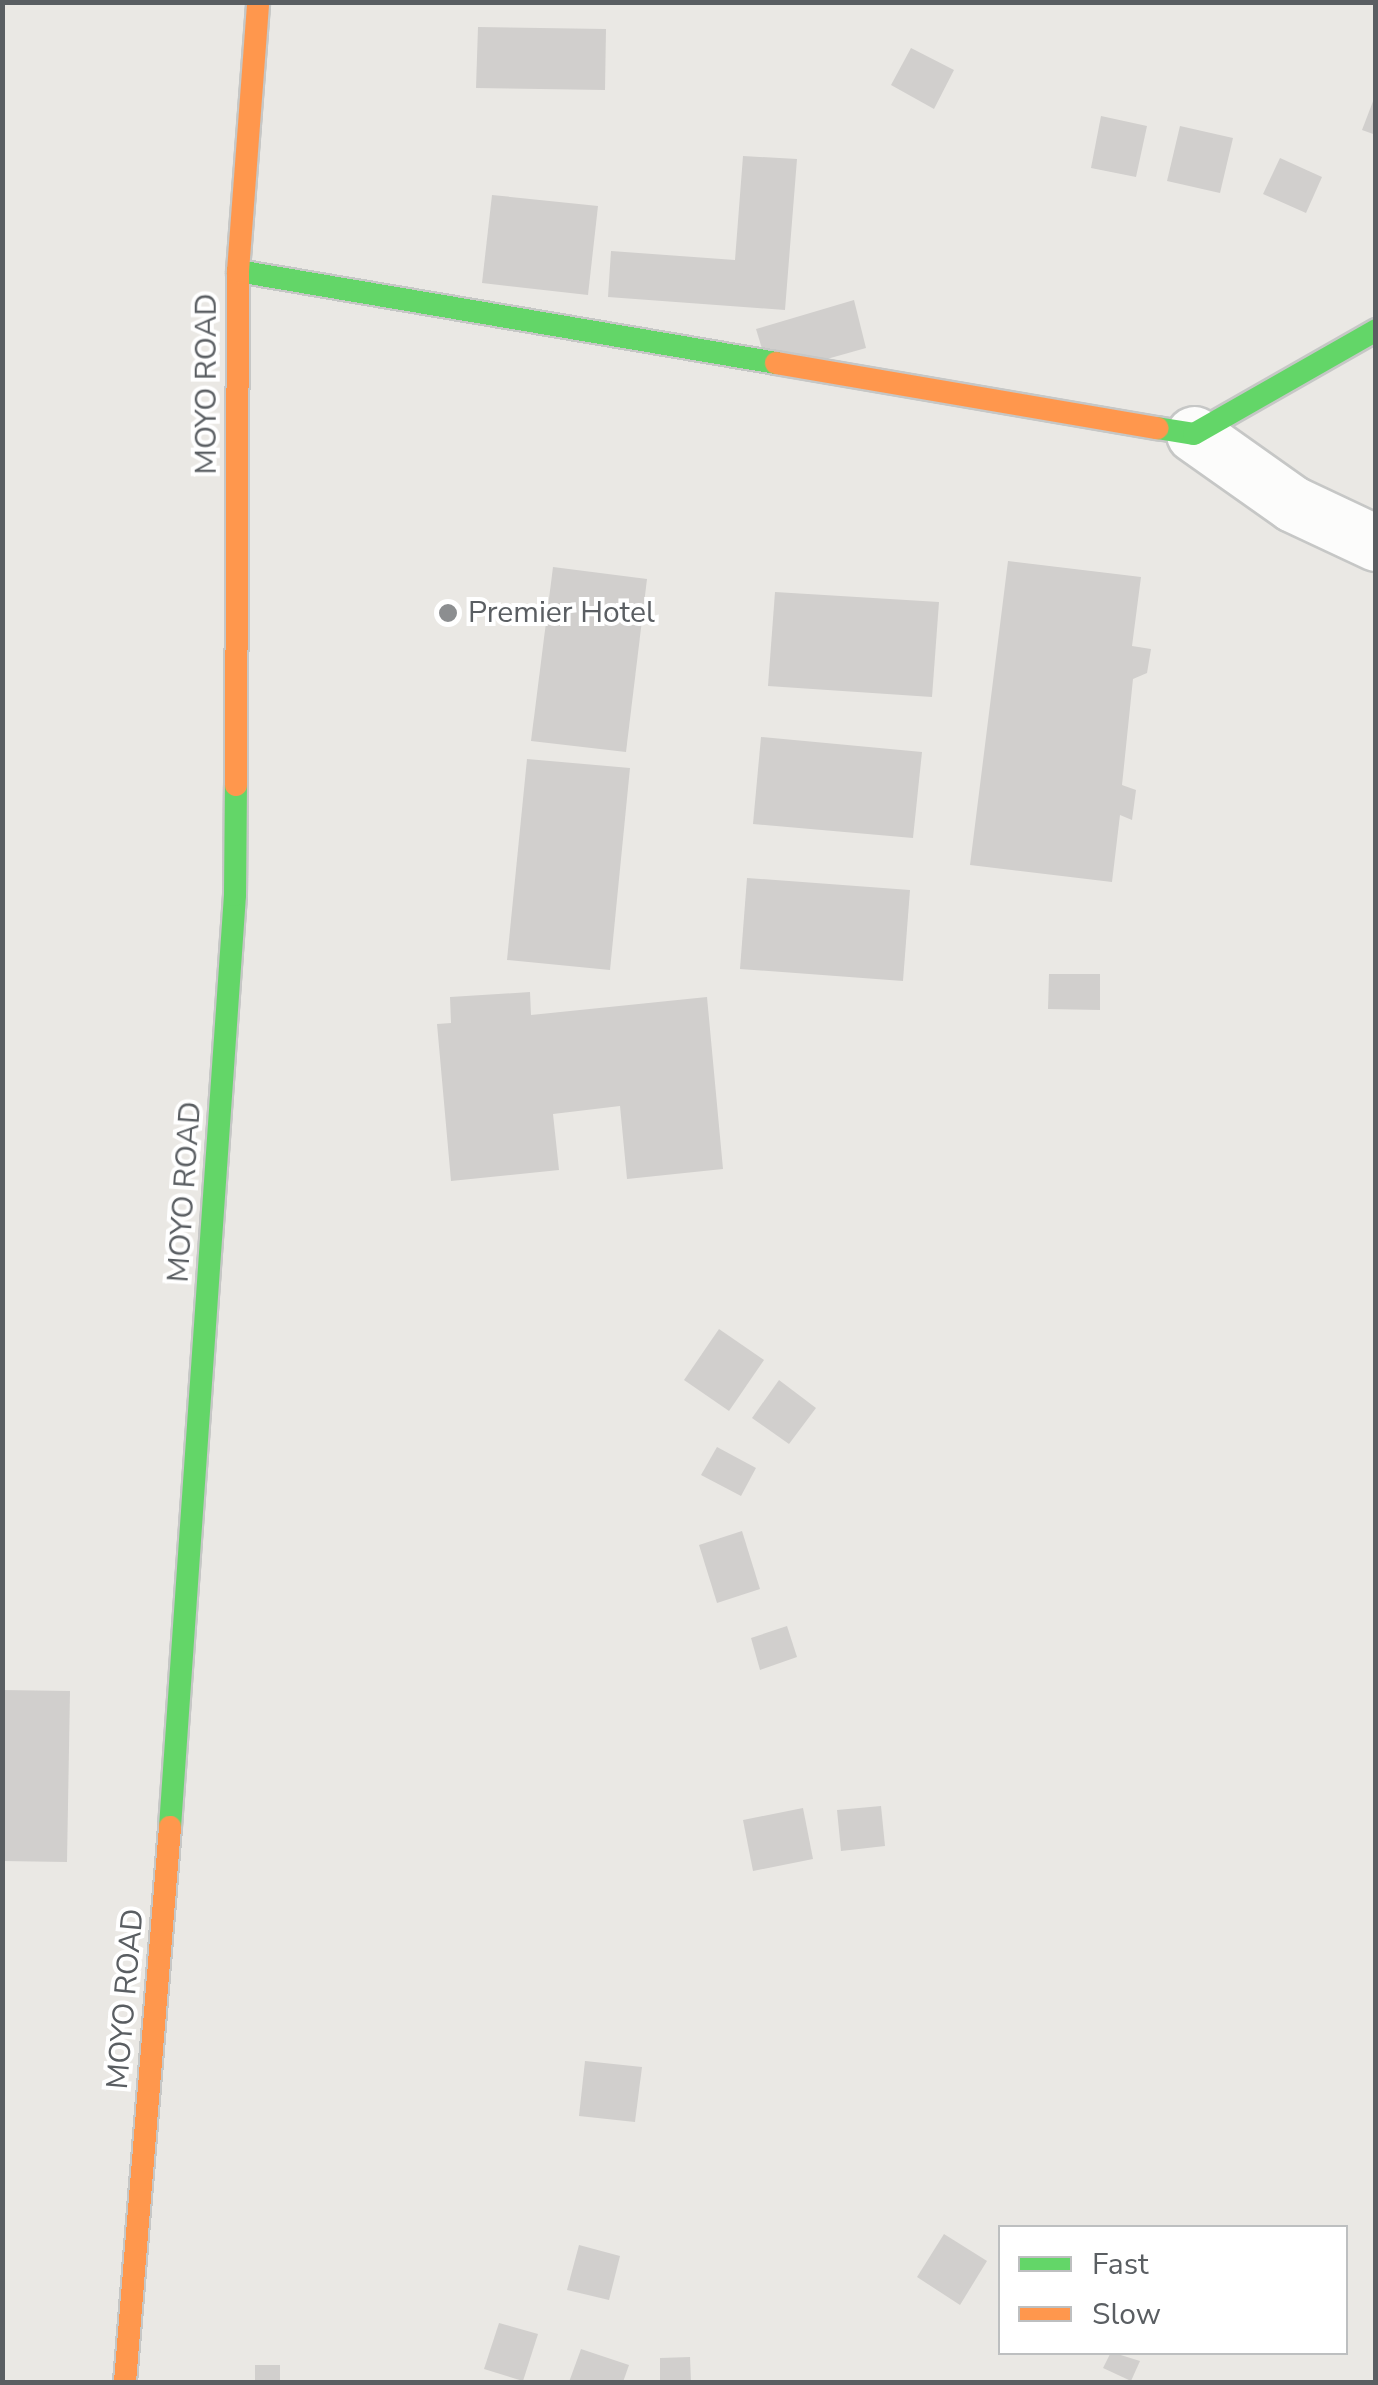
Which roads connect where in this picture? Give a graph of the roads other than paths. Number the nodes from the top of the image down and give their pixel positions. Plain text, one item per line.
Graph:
1 (258, 2) edge
2 (238, 271) junction
3 (1376, 330) edge
4 (1194, 434) junction
5 (1376, 544) edge
6 (125, 2382) edge

1 - 2 main road, MOYO ROAD
2 - 4 main road
2 - 6 main road, MOYO ROAD
3 - 4 main road
4 - 5 street

